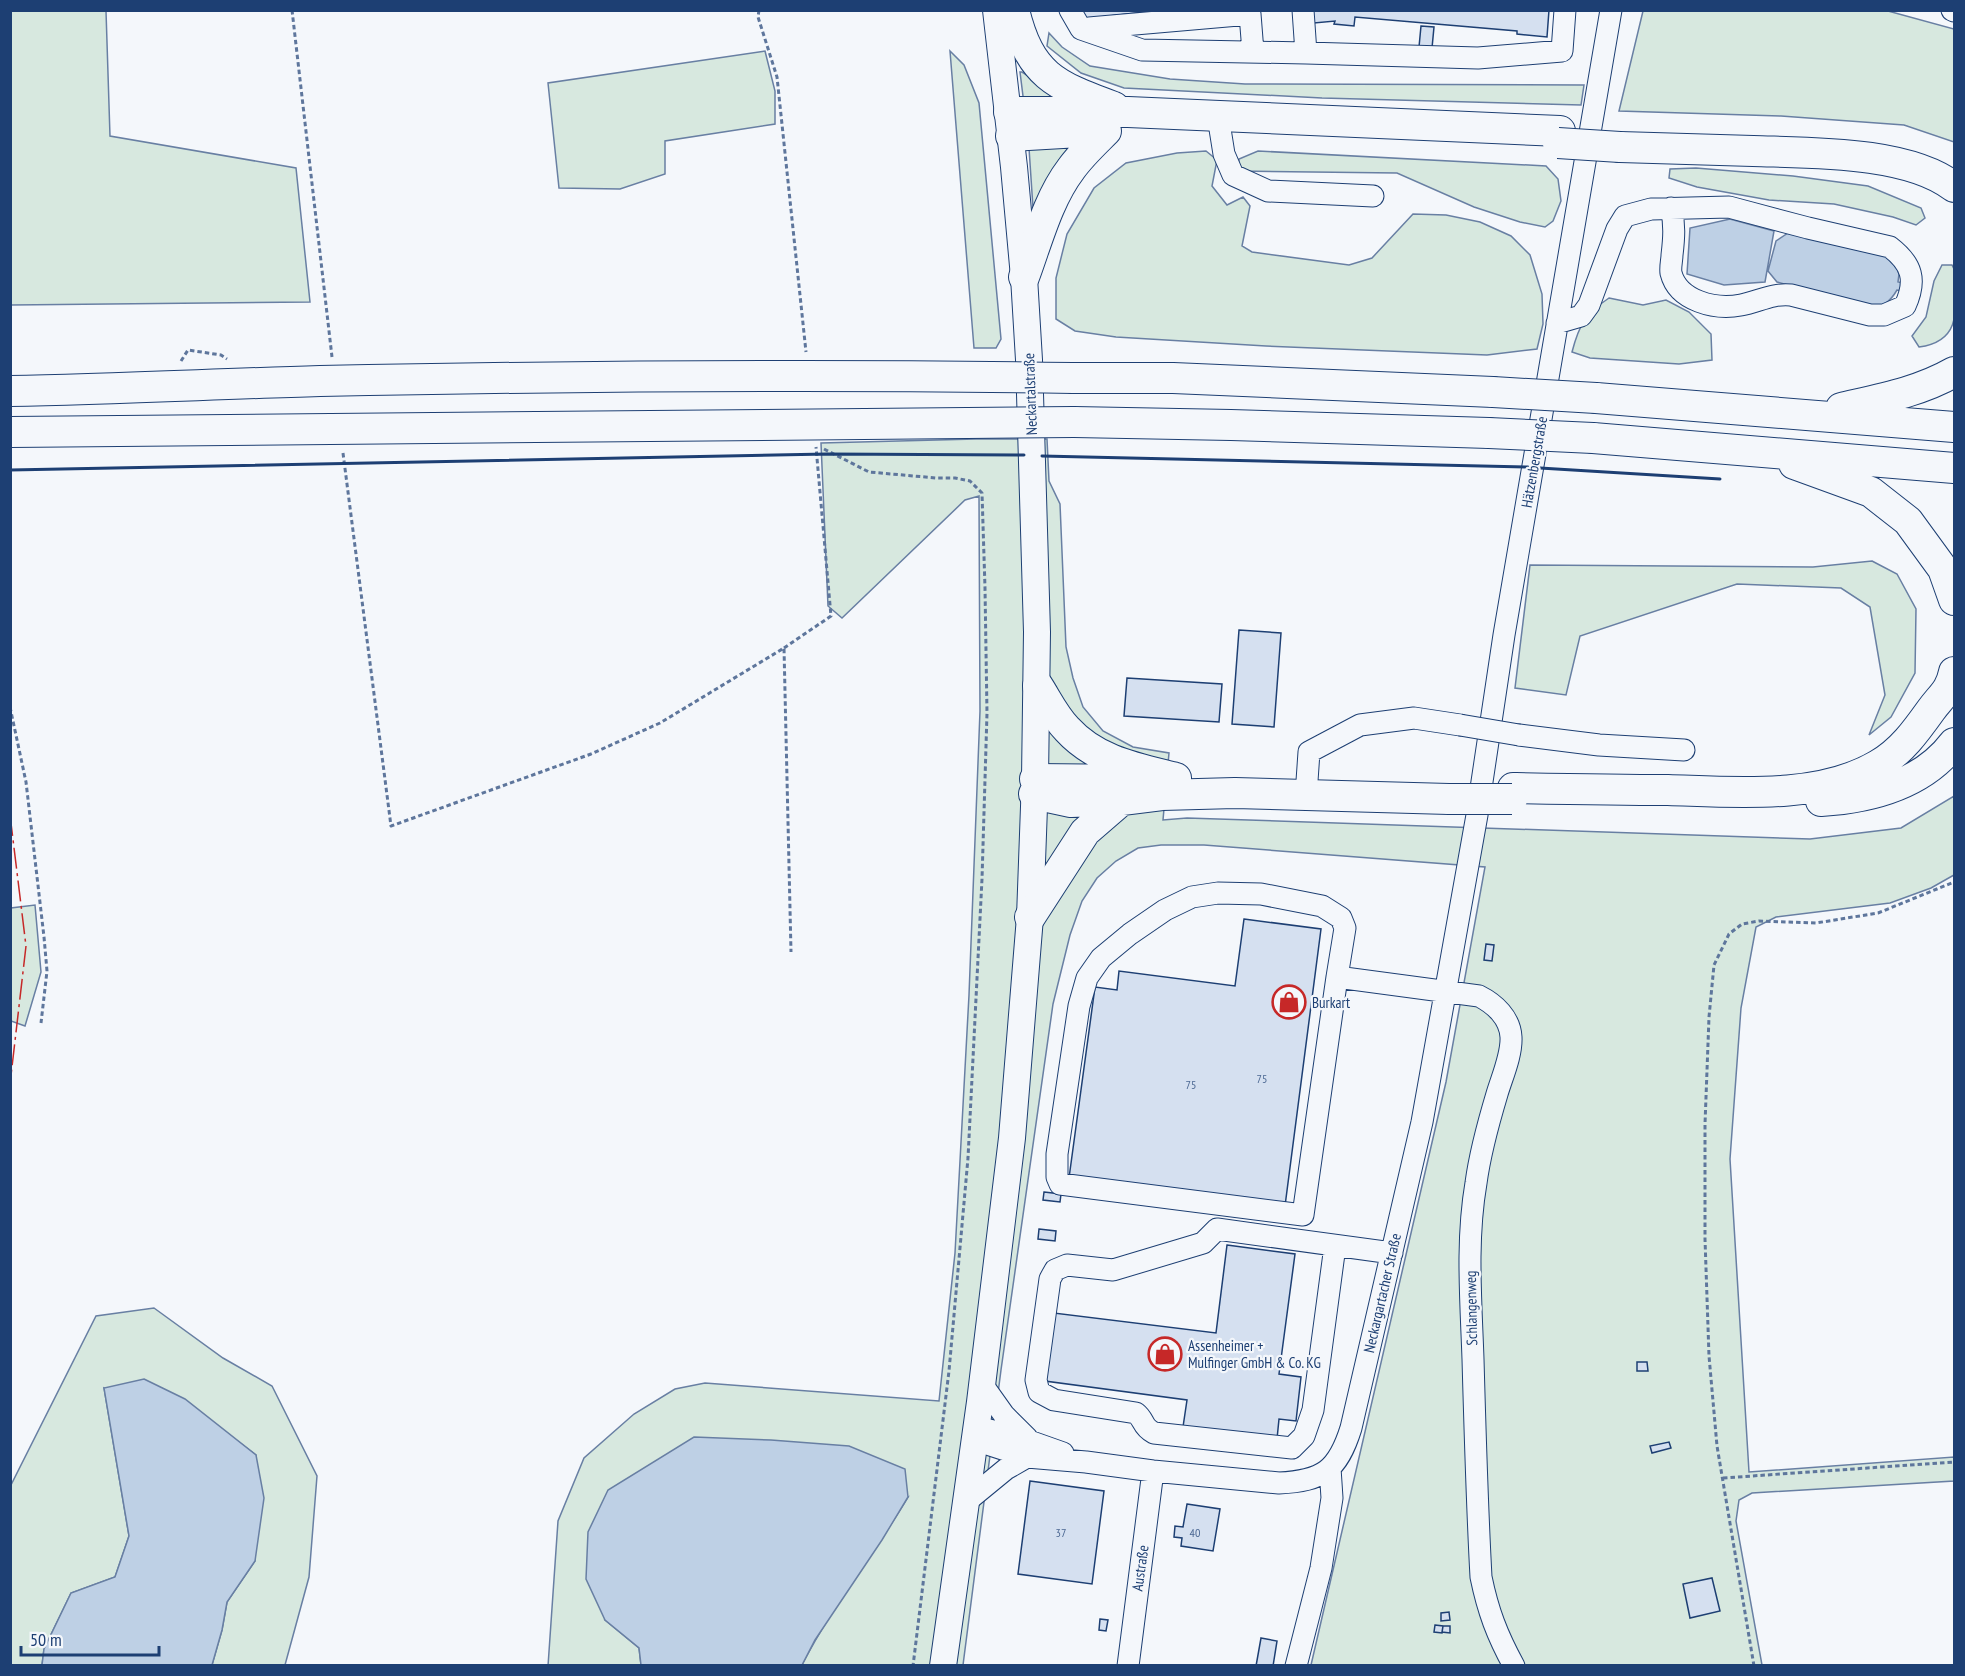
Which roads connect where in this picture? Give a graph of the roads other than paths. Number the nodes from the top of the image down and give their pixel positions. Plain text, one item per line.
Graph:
1 (996, 10) edge
2 (1014, 10) edge
3 (1070, 10) edge
4 (1303, 10) edge
5 (1565, 10) edge
6 (1611, 10) edge
7 (1082, 29) junction
8 (1253, 52) junction
9 (1306, 53) junction
10 (1117, 122) junction
11 (1010, 124) junction
12 (1220, 129) junction
13 (1559, 137) junction
14 (1619, 140) junction
15 (1954, 166) edge
16 (1954, 187) edge
17 (1373, 196) dead end
18 (1671, 208) junction
19 (1024, 277) junction
20 (1557, 323) junction
21 (1954, 372) edge
22 (10, 391) edge
23 (1815, 414) junction
24 (1954, 426) edge
25 (10, 432) edge
26 (1757, 450) junction
27 (1954, 468) edge
28 (1954, 600) edge
29 (1954, 672) edge
30 (1038, 686) junction
31 (1954, 743) edge
32 (1684, 750) dead end
33 (1176, 778) junction
34 (1307, 781) junction
35 (1034, 786) junction
36 (1449, 793) junction
37 (1513, 794) junction
38 (1122, 800) junction
39 (1460, 915) joint
40 (1030, 917) junction
41 (1337, 977) junction
42 (1446, 991) junction
43 (1335, 1245) junction
44 (1392, 1253) junction
45 (982, 1384) junction
46 (976, 1433) junction
47 (1028, 1449) junction
48 (1330, 1468) junction
49 (1153, 1472) junction
50 (967, 1501) junction
51 (943, 1665) edge
52 (1128, 1665) edge
53 (1296, 1665) edge
54 (1514, 1665) edge

1 - 11 main road, Neckartalstraße
2 - 10 highway
3 - 7 street
4 - 9 street
5 - 9 street
6 - 20 street, Hätzenbergstraße
7 - 8 street
7 - 8 street
8 - 9 street
10 - 11 highway
10 - 12 highway
10 - 13 highway
10 - 19 highway
11 - 19 main road, Neckartalstraße
12 - 13 highway
12 - 17 street
13 - 14 highway, bridge
14 - 15 highway
14 - 16 highway
18 - 18 street
18 - 20 street
19 - 30 main road, Neckartalstraße
20 - 39 street, Hätzenbergstraße
21 - 23 highway
22 - 23 highway, bridge
23 - 24 highway
25 - 26 highway, bridge
26 - 27 highway
26 - 28 highway
29 - 37 highway
30 - 33 highway
30 - 35 main road, Neckartalstraße
31 - 37 highway
32 - 34 street, bridge
33 - 34 highway
33 - 35 highway
34 - 36 highway
35 - 38 highway
35 - 40 main road, Neckartalstraße
36 - 37 highway, bridge
36 - 38 highway
38 - 40 highway
39 - 42 street, Neckargartacher Straße
40 - 45 main road, Neckartalstraße
41 - 41 street
41 - 42 street, Schlangenweg
42 - 44 street, Neckargartacher Straße
42 - 54 street, Schlangenweg
43 - 43 street
43 - 44 street
44 - 48 street, Neckargartacher Straße
45 - 46 main road, Neckartalstraße
45 - 47 street
46 - 47 street
46 - 50 main road, Neckartalstraße
47 - 49 street
47 - 50 street
48 - 49 street
48 - 53 street
49 - 52 street, Austraße
50 - 51 main road, Neckartalstraße

